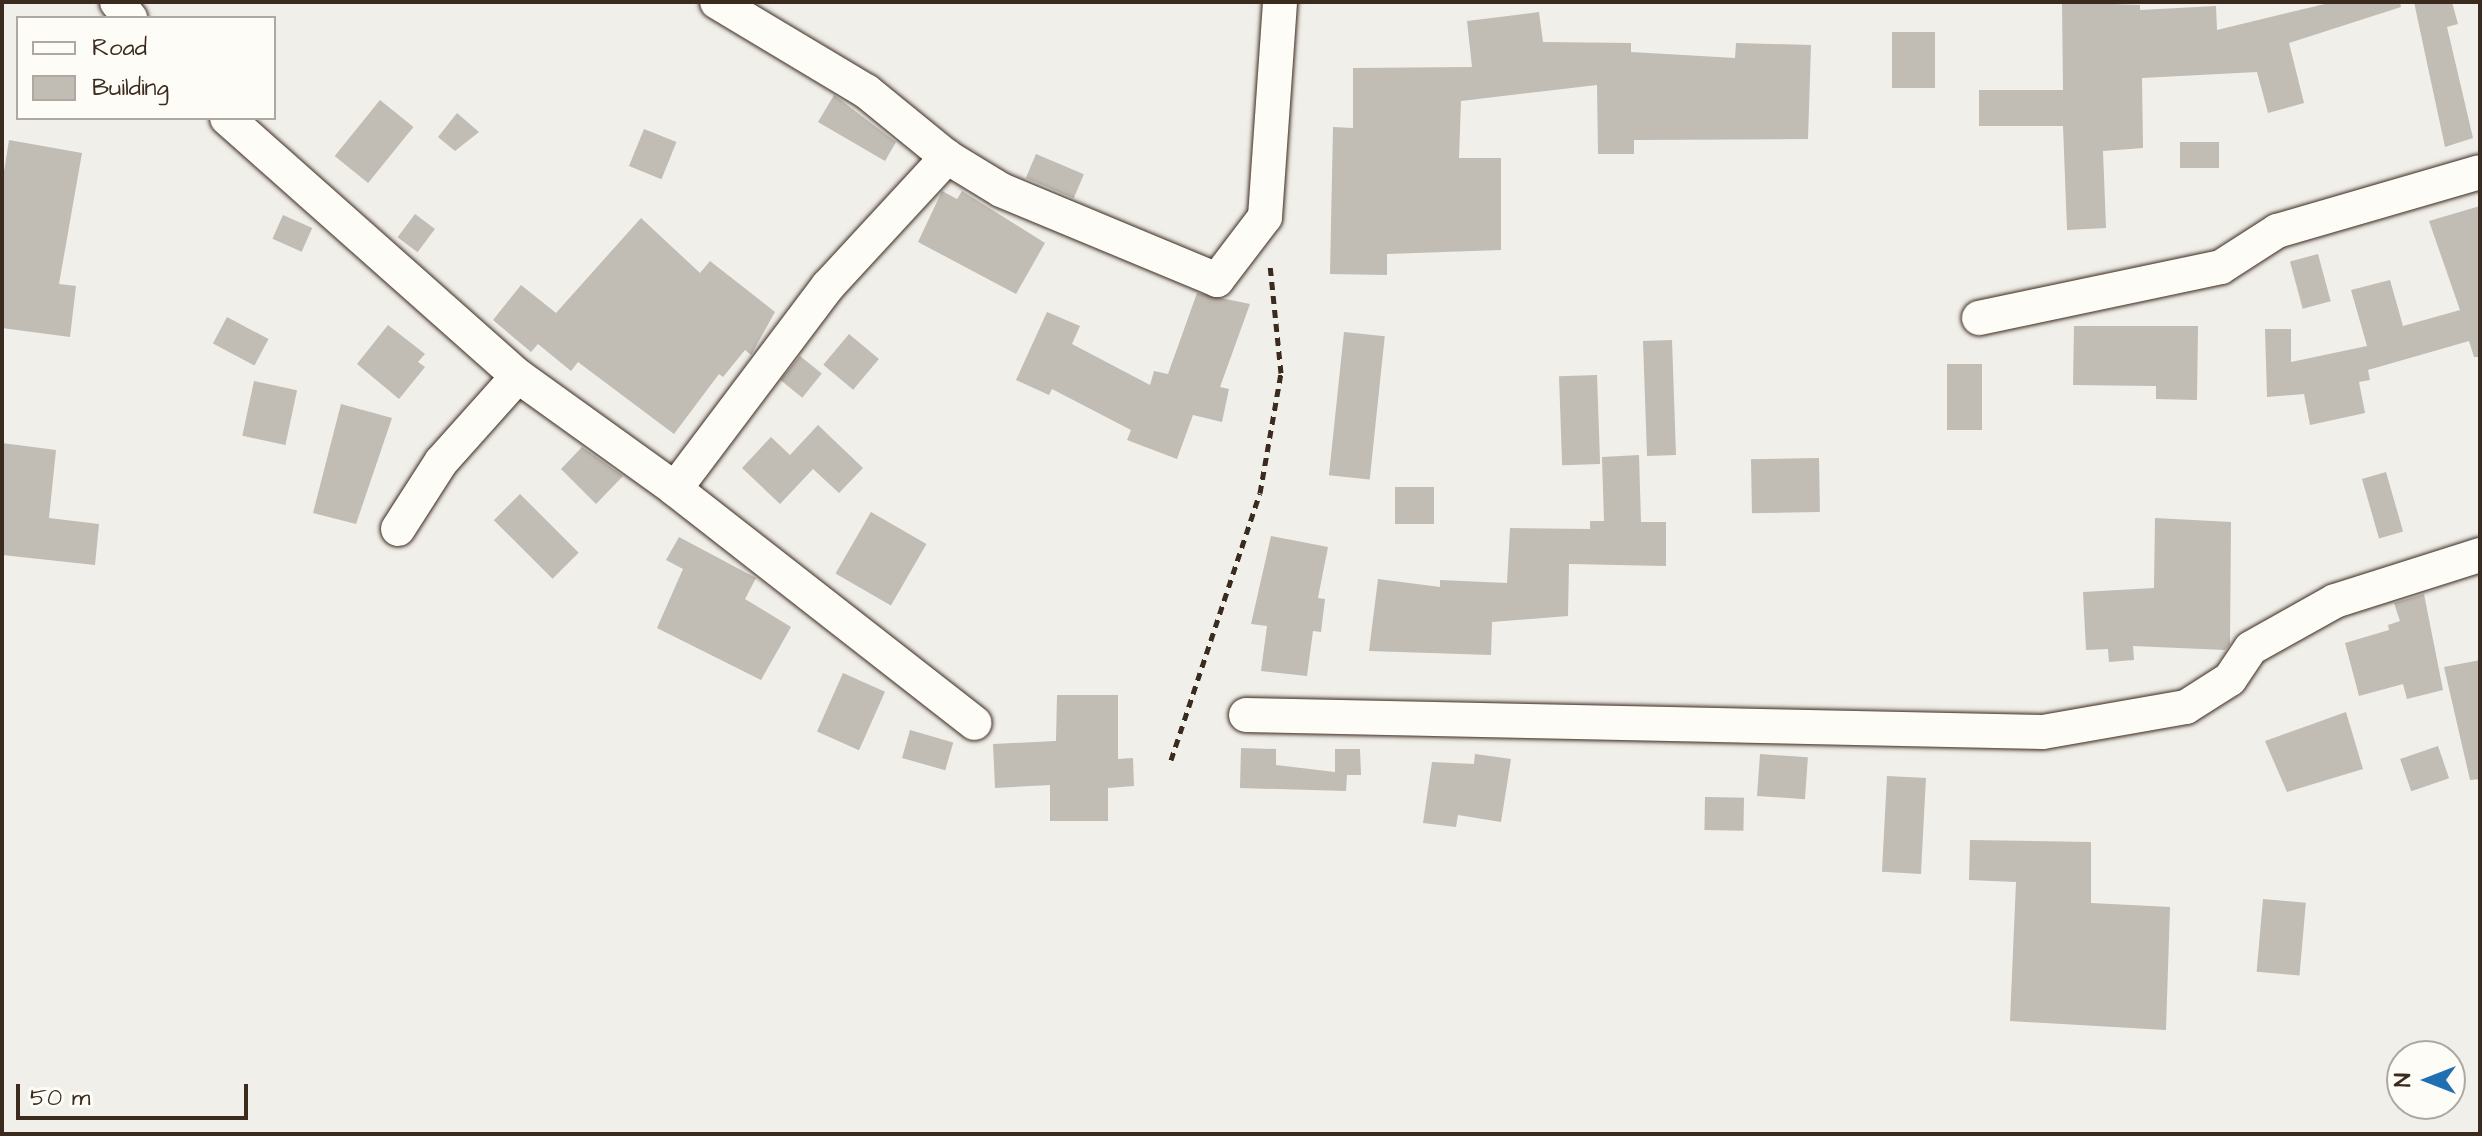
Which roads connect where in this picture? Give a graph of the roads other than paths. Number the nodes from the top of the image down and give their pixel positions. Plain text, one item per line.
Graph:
1 (717, 2) edge
2 (1280, 2) edge
3 (229, 120) edge
4 (947, 157) junction
5 (2480, 172) edge
6 (1979, 318) dead end
7 (518, 376) junction
8 (675, 489) junction
9 (398, 529) dead end
10 (2480, 555) edge
11 (1246, 715) dead end
12 (975, 723) dead end

1 - 4 street
2 - 4 street
3 - 7 street
4 - 8 street
5 - 6 street
7 - 8 street
7 - 9 street
8 - 12 street
10 - 11 street

